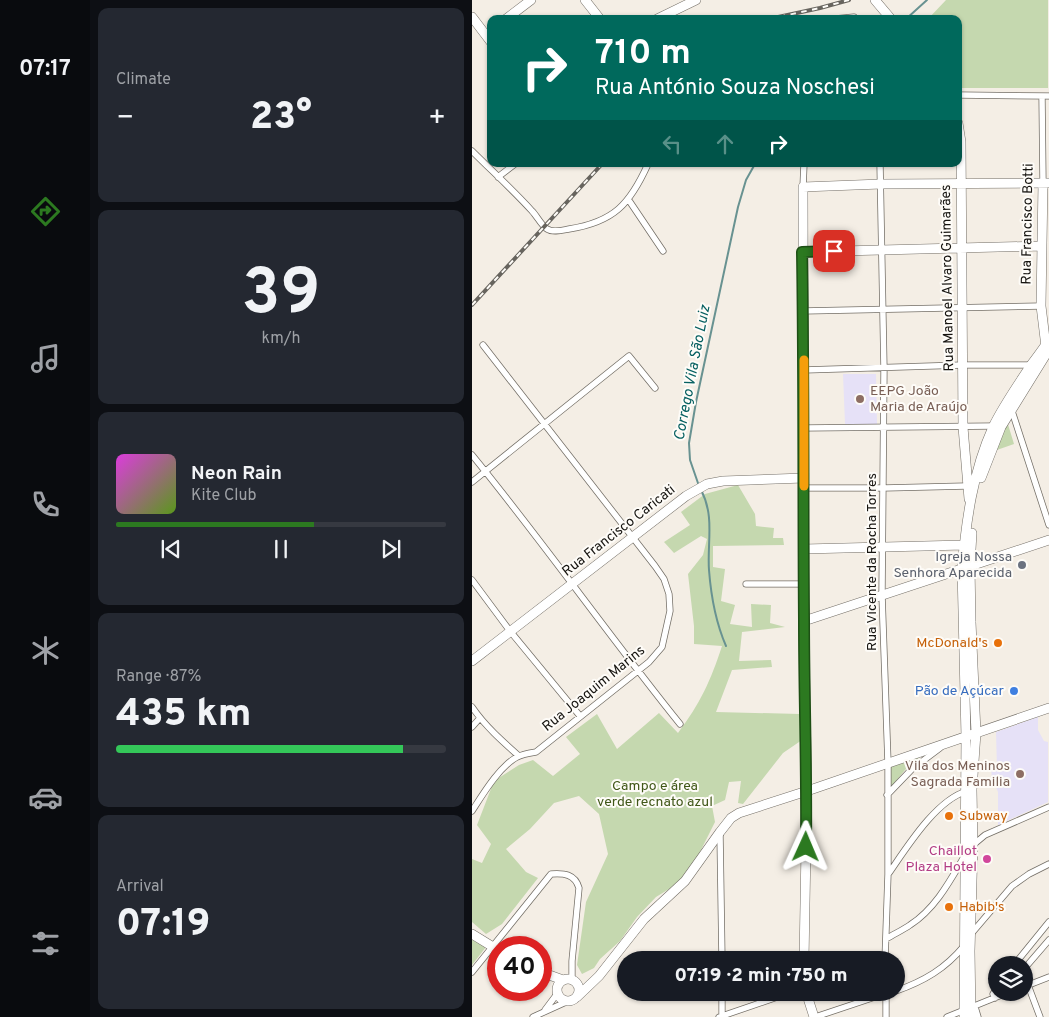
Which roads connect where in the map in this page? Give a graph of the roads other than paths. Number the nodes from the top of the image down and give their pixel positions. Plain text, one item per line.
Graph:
1 (532, 0) edge
2 (586, 0) edge
3 (696, 0) edge
4 (876, 0) edge
5 (511, 15) edge
6 (597, 15) edge
7 (665, 15) edge
8 (888, 15) edge
9 (472, 17) edge
10 (487, 34) edge
11 (962, 95) edge
12 (1045, 96) edge
13 (472, 151) edge
14 (487, 166) edge
15 (488, 167) edge
16 (511, 167) edge
17 (647, 167) edge
18 (804, 167) edge
19 (880, 167) edge
20 (961, 167) edge
21 (498, 177) junction
22 (961, 183) junction
23 (1046, 183) edge
24 (881, 184) junction
25 (803, 187) junction
26 (628, 199) junction
27 (1041, 246) junction
28 (962, 248) junction
29 (882, 249) junction
30 (663, 251) dead end
31 (802, 252) junction
32 (1041, 306) junction
33 (962, 308) junction
34 (884, 309) junction
35 (803, 311) junction
36 (483, 345) dead end
37 (1047, 347) edge
38 (963, 365) junction
39 (1031, 366) junction
40 (884, 368) junction
41 (804, 370) junction
42 (655, 388) dead end
43 (1010, 405) junction
44 (545, 424) junction
45 (998, 426) junction
46 (963, 427) junction
47 (804, 428) junction
48 (884, 428) junction
49 (472, 455) edge
50 (486, 472) junction
51 (804, 478) junction
52 (472, 482) edge
53 (966, 486) junction
54 (804, 488) junction
55 (884, 488) junction
56 (970, 505) junction
57 (1048, 525) edge
58 (634, 537) junction
59 (1048, 540) edge
60 (883, 546) junction
61 (964, 546) junction
62 (804, 549) junction
63 (966, 567) junction
64 (472, 580) edge
65 (574, 584) junction
66 (746, 584) dead end
67 (804, 584) junction
68 (882, 595) junction
69 (804, 621) junction
70 (510, 630) junction
71 (472, 661) edge
72 (638, 672) junction
73 (472, 707) edge
74 (1048, 708) edge
75 (580, 716) junction
76 (480, 718) junction
77 (680, 724) dead end
78 (472, 727) edge
79 (976, 733) junction
80 (966, 737) junction
81 (948, 743) junction
82 (519, 756) junction
83 (888, 762) junction
84 (968, 790) junction
85 (807, 791) junction
86 (888, 795) junction
87 (1048, 807) edge
88 (472, 811) edge
89 (720, 832) junction
90 (973, 845) junction
91 (966, 854) junction
92 (1048, 864) edge
93 (888, 874) junction
94 (1048, 922) edge
95 (472, 934) edge
96 (971, 934) junction
97 (504, 936) edge
98 (886, 939) junction
99 (1048, 940) edge
100 (487, 943) edge
101 (964, 946) junction
102 (722, 951) edge
103 (804, 951) edge
104 (885, 951) edge
105 (487, 956) edge
106 (1021, 956) edge
107 (1033, 958) edge
108 (472, 972) edge
109 (552, 976) edge
110 (599, 976) junction
111 (1048, 977) edge
112 (570, 981) junction
113 (1033, 983) edge
114 (552, 985) edge
115 (905, 988) edge
116 (557, 991) junction
117 (576, 996) junction
118 (722, 1001) edge
119 (765, 1001) edge
120 (809, 1001) edge
121 (863, 1001) edge
122 (887, 1001) edge
123 (989, 1001) edge
124 (1033, 1001) edge
125 (566, 1002) junction
126 (544, 1012) junction
127 (969, 1012) edge
128 (721, 1016) edge
129 (534, 1017) edge
130 (814, 1017) edge
131 (886, 1017) edge
132 (947, 1017) edge
133 (978, 1017) edge
134 (1040, 1017) edge

1 - 5 street
2 - 6 street
3 - 7 street
4 - 8 street
9 - 10 street
11 - 12 street
12 - 23 street, Rua Francisco Botti
13 - 14 street
15 - 21 street
16 - 21 street
17 - 26 street
18 - 25 street
19 - 24 street, Rua Vicente da Rocha Torres
20 - 22 street, Rua Manoel Alvaro Guimarães
21 - 26 street
22 - 23 street
22 - 24 street
22 - 28 street, Rua Manoel Alvaro Guimarães
23 - 27 street, Rua Francisco Botti
24 - 25 street
24 - 29 street, Rua Vicente da Rocha Torres
25 - 31 street
26 - 30 street
27 - 28 street
27 - 32 street, Rua Francisco Botti
28 - 29 street
28 - 33 street, Rua Manoel Alvaro Guimarães
29 - 31 street
29 - 34 street, Rua Vicente da Rocha Torres
31 - 35 street
32 - 33 street
32 - 37 street, Rua Francisco Botti
33 - 34 street
33 - 38 street, Rua Manoel Alvaro Guimarães
34 - 35 street
34 - 40 street, Rua Vicente da Rocha Torres
35 - 41 street
36 - 44 street, Rua Joaquim Marins
37 - 39 street
37 - 43 street
38 - 39 street
38 - 40 street
38 - 46 street, Rua Manoel Alvaro Guimarães
39 - 43 street
40 - 41 street
40 - 48 street, Rua Vicente da Rocha Torres
41 - 47 street
42 - 44 street
43 - 45 street
43 - 57 street
44 - 50 street
44 - 58 street, Rua Joaquim Marins
45 - 46 street
45 - 56 street
45 - 63 street
46 - 48 street
46 - 53 street, Rua Manoel Alvaro Guimarães
47 - 48 street
47 - 51 street
48 - 55 street, Rua Vicente da Rocha Torres
49 - 50 street
50 - 52 street
50 - 65 street
51 - 54 street
51 - 58 street, Rua Francisco Caricati
53 - 55 street
53 - 56 street, Rua Manoel Alvaro Guimarães
54 - 55 street
54 - 62 street
55 - 60 street, Rua Vicente da Rocha Torres
56 - 61 street
58 - 65 street, Rua Francisco Caricati
58 - 72 street, Rua Joaquim Marins
59 - 63 street
60 - 61 street
60 - 62 street
60 - 68 street, Rua Vicente da Rocha Torres
61 - 63 street
62 - 67 street
63 - 68 street
63 - 79 street
63 - 80 street
64 - 70 street
65 - 70 street, Rua Francisco Caricati
65 - 72 street
66 - 67 street
67 - 69 street
68 - 69 street
68 - 83 street, Rua Vicente da Rocha Torres
69 - 85 street
70 - 71 street, Rua Francisco Caricati
70 - 75 street
72 - 75 street, Rua Joaquim Marins
72 - 77 street
73 - 76 street
74 - 79 street
75 - 82 street, Rua Joaquim Marins
76 - 78 street
76 - 82 street
79 - 80 street
79 - 84 street
80 - 81 street
80 - 84 street
81 - 83 street
81 - 86 street
82 - 88 street, Rua Joaquim Marins
83 - 85 street
83 - 86 street, Rua Vicente da Rocha Torres
84 - 90 street
84 - 91 street
84 - 93 street
85 - 89 street
85 - 103 street
86 - 93 street, Rua Vicente da Rocha Torres
87 - 90 street
89 - 102 street
89 - 110 street
90 - 91 street
90 - 96 street
91 - 98 street
91 - 101 street
92 - 96 street
93 - 98 street, Rua Vicente da Rocha Torres
94 - 106 street
95 - 100 street
96 - 101 street
96 - 127 street
97 - 112 street
98 - 104 street, Rua Vicente da Rocha Torres
99 - 107 street
101 - 115 street
101 - 127 street
105 - 108 street
109 - 112 street
110 - 112 street
110 - 117 street
111 - 113 street
112 - 116 street
112 - 117 street
114 - 116 street
116 - 125 street
116 - 126 street
117 - 125 street
118 - 128 street
119 - 128 street
120 - 130 street
121 - 130 street
122 - 131 street
123 - 127 street
124 - 134 street
125 - 126 street
126 - 129 street
127 - 132 street
127 - 133 street

